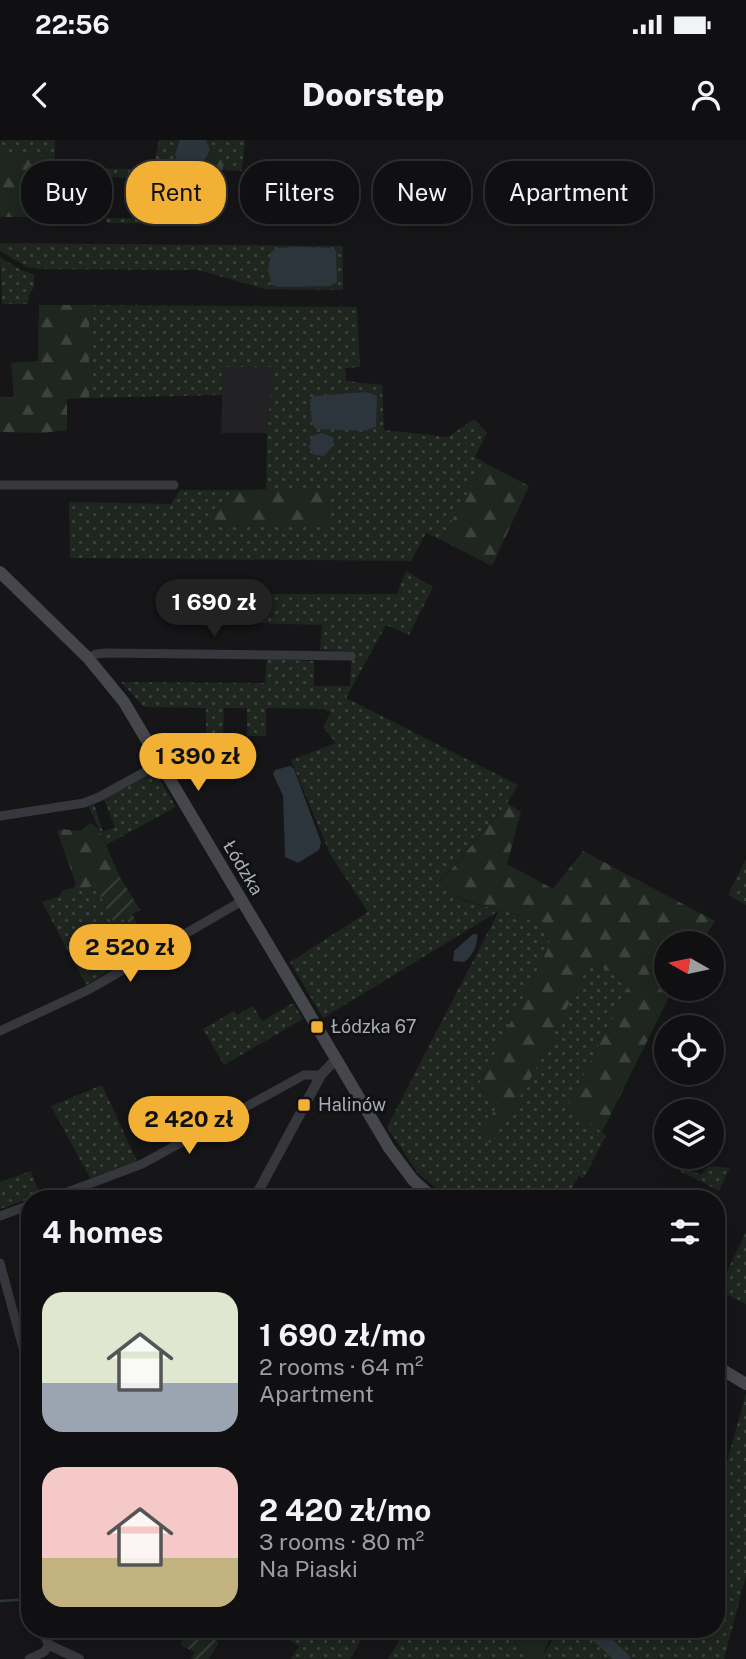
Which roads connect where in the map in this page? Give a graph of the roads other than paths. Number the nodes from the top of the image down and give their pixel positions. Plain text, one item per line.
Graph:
1 (0, 485) edge
2 (174, 485) dead end
3 (0, 572) edge
4 (351, 656) dead end
5 (88, 658) junction
6 (160, 763) junction
7 (0, 816) edge
8 (242, 901) junction
9 (0, 1031) edge
10 (336, 1059) junction
11 (318, 1079) junction
12 (72, 1190) edge
13 (259, 1190) edge
14 (425, 1190) edge
15 (21, 1208) edge
16 (0, 1216) edge
17 (0, 1263) edge
18 (21, 1341) edge
19 (725, 1371) edge
20 (746, 1384) edge
21 (44, 1638) edge
22 (47, 1648) junction
23 (29, 1659) edge
24 (79, 1659) edge

1 - 2 street
3 - 5 main road, Łódzka
4 - 5 street
5 - 6 main road, Łódzka
6 - 7 street
6 - 8 main road, Łódzka
8 - 9 street
8 - 10 main road, Łódzka
10 - 11 street
10 - 14 main road, Łódzka
11 - 12 street
11 - 13 street
15 - 16 street
17 - 18 street
19 - 20 main road
21 - 22 street
22 - 23 street
22 - 24 street

